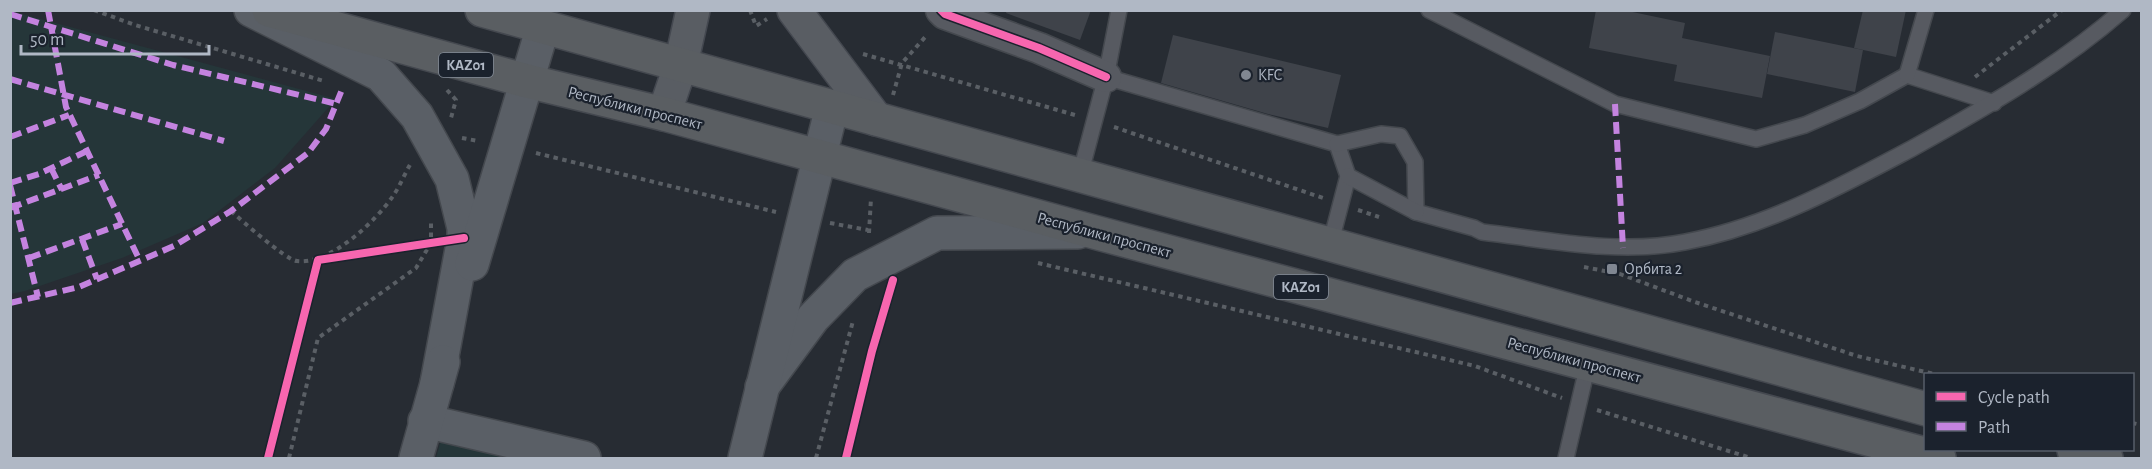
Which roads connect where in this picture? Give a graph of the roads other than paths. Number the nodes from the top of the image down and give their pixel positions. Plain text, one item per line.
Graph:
1 (251, 10) edge
2 (269, 10) edge
3 (482, 10) edge
4 (693, 10) edge
5 (941, 10) edge
6 (1119, 10) edge
7 (1429, 10) edge
8 (1926, 10) edge
9 (2123, 10) edge
10 (783, 13) edge
11 (543, 27) junction
12 (681, 64) junction
13 (1907, 75) junction
14 (1106, 77) junction
15 (527, 81) junction
16 (1994, 103) junction
17 (832, 108) junction
18 (664, 114) junction
19 (876, 119) junction
20 (1337, 144) junction
21 (819, 157) junction
22 (1080, 176) junction
23 (1348, 176) junction
24 (1416, 212) junction
25 (1094, 232) junction
26 (1330, 245) junction
27 (1588, 364) junction
28 (437, 383) junction
29 (762, 387) junction
30 (1924, 408) edge
31 (425, 422) junction
32 (2078, 451) edge
33 (416, 459) edge
34 (584, 459) edge
35 (745, 459) edge
36 (1566, 459) edge
37 (1939, 459) edge
38 (2106, 459) edge

1 - 28 main road
2 - 15 highway, Республики проспект / KАZ01
3 - 11 highway
4 - 12 main road
5 - 14 street
6 - 14 lane
7 - 13 lane
8 - 13 lane
9 - 16 lane
10 - 19 main road
11 - 12 highway
11 - 15 main road
12 - 17 highway
12 - 18 main road
13 - 16 lane
14 - 20 lane
14 - 22 lane
15 - 18 highway, Республики проспект / KАZ01
15 - 28 main road
16 - 24 lane
17 - 19 highway
17 - 21 main road
18 - 21 highway, Республики проспект / KАZ01
19 - 22 highway
20 - 23 lane
20 - 24 lane
21 - 25 highway, Республики проспект / KАZ01
21 - 29 main road
22 - 26 highway
23 - 24 lane
23 - 26 lane
25 - 27 highway, Республики проспект / KАZ01
25 - 29 main road
26 - 30 highway
27 - 36 lane
27 - 37 highway, Республики проспект / KАZ01
28 - 31 main road
29 - 35 main road
31 - 33 main road
31 - 34 main road
32 - 38 highway

